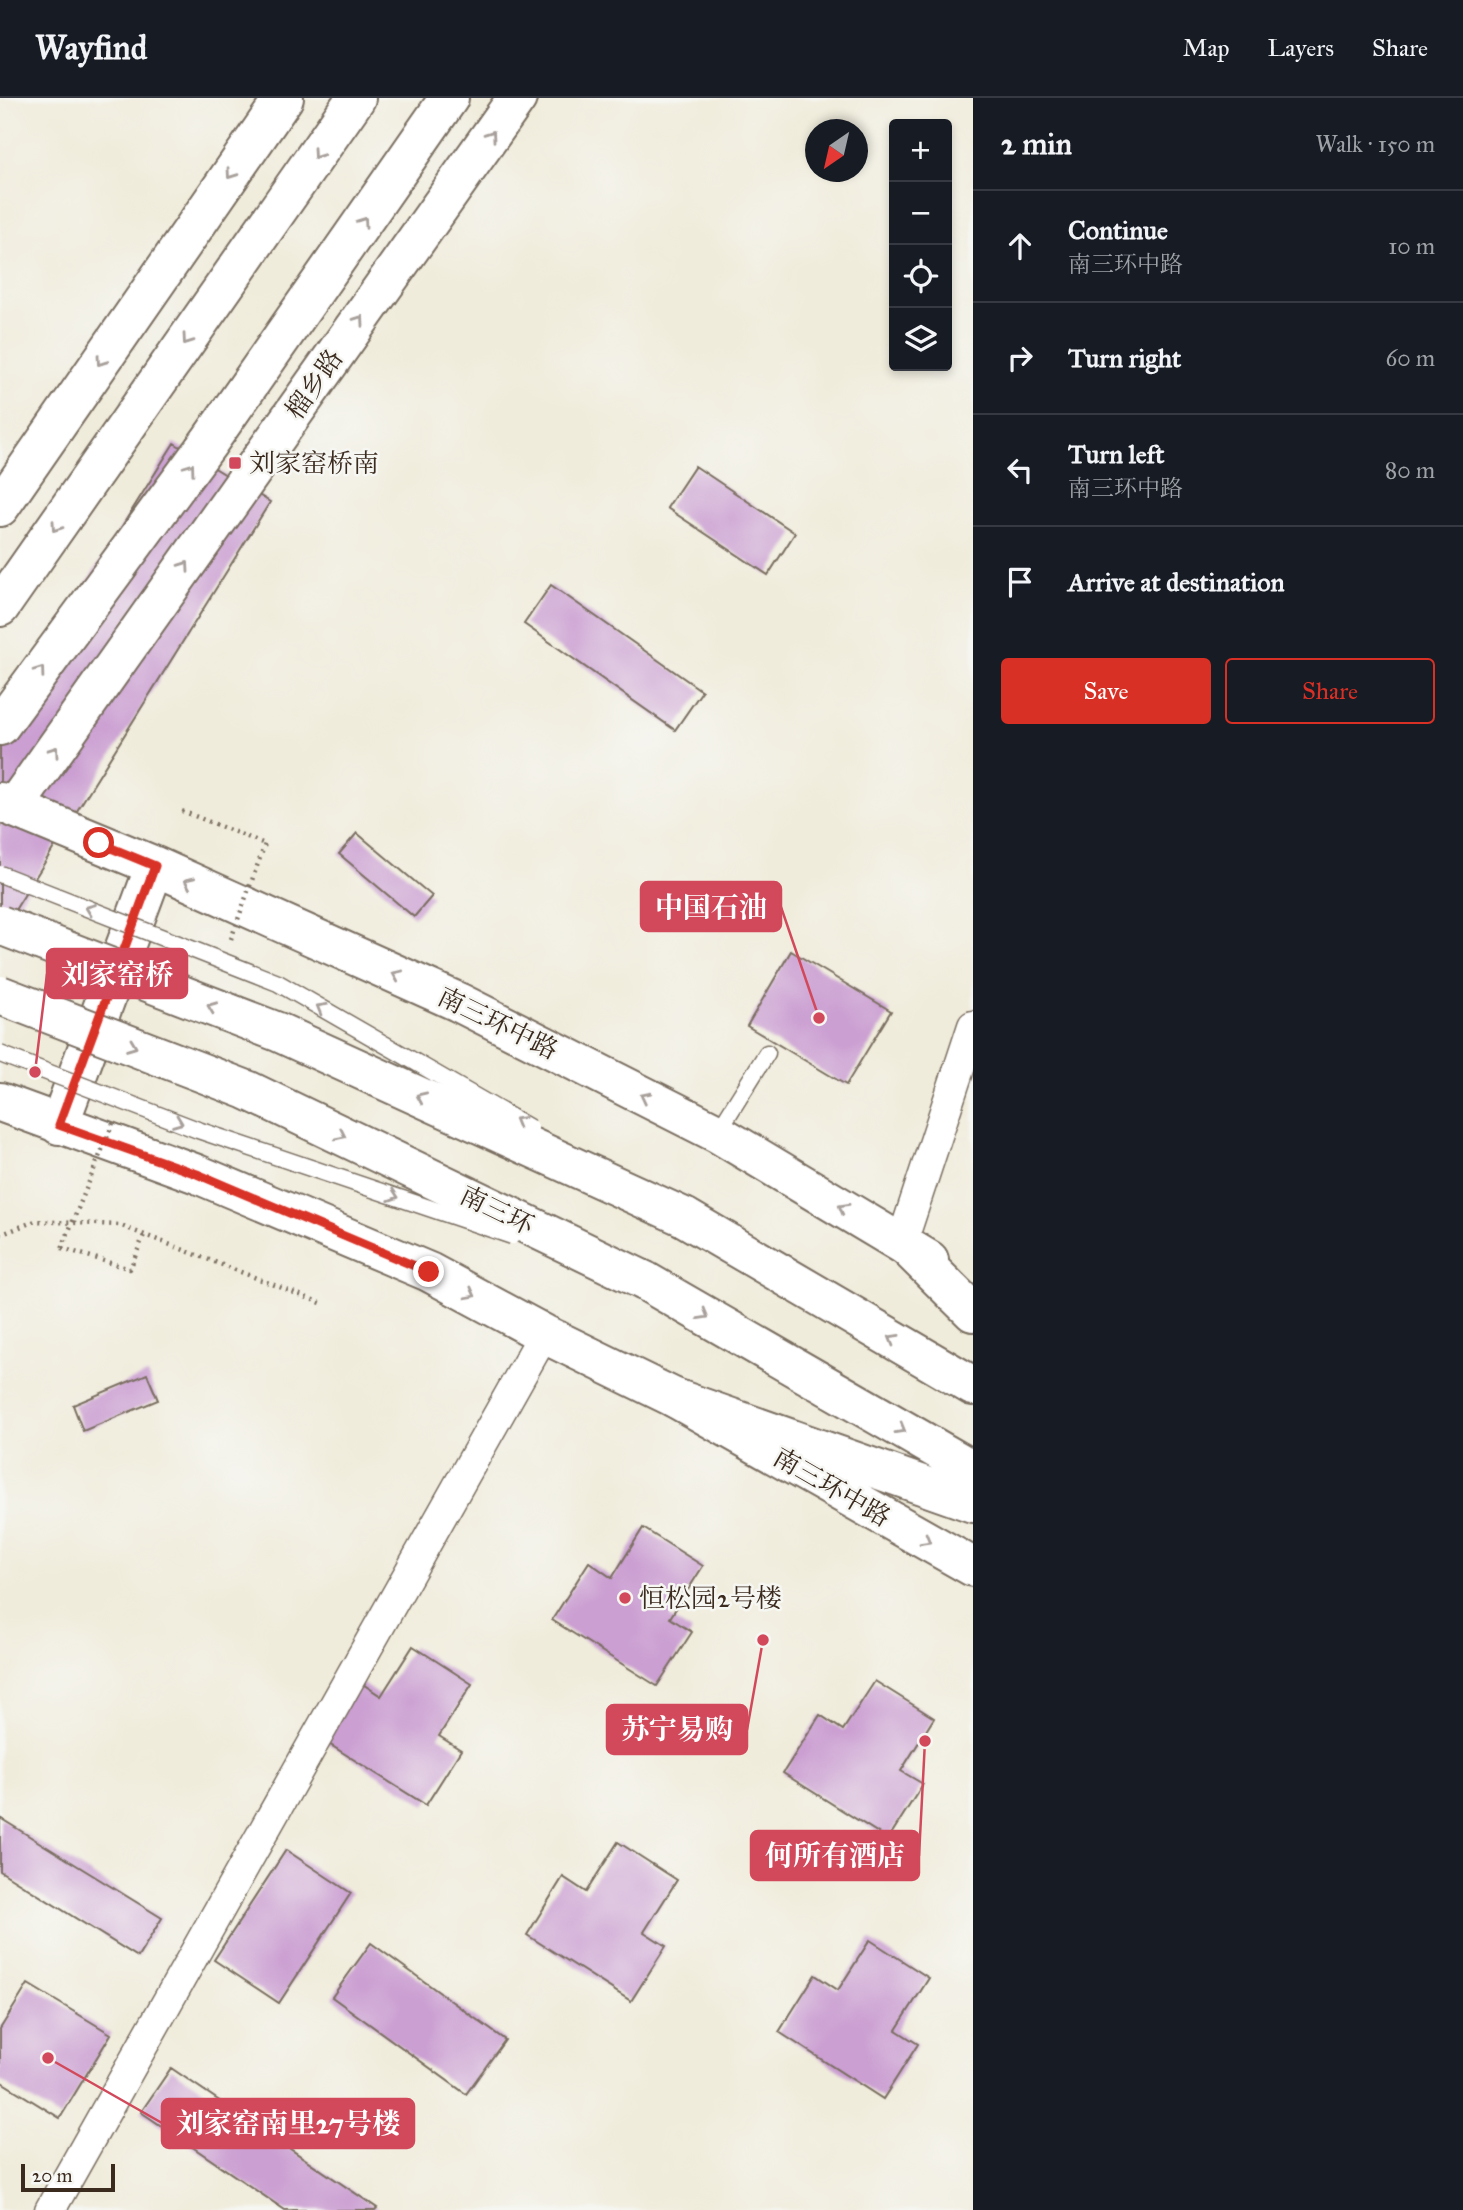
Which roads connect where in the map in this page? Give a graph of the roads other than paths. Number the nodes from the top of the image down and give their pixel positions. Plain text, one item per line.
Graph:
1 (284, 98) edge
2 (356, 98) edge
3 (449, 98) edge
4 (517, 98) edge
5 (0, 506) edge
6 (0, 607) edge
7 (0, 726) edge
8 (7, 804) edge
9 (155, 866) junction
10 (0, 874) edge
11 (0, 925) edge
12 (0, 995) edge
13 (973, 1026) edge
14 (767, 1053) dead end
15 (0, 1054) edge
16 (0, 1102) edge
17 (59, 1125) junction
18 (717, 1133) junction
19 (684, 1216) junction
20 (902, 1242) junction
21 (645, 1281) junction
22 (973, 1289) edge
23 (973, 1312) edge
24 (544, 1334) junction
25 (973, 1387) edge
26 (675, 1398) junction
27 (973, 1470) edge
28 (973, 1503) edge
29 (973, 1567) edge
30 (50, 2210) edge

1 -> 5 main road
2 -> 6 main road
7 -> 3 main road, 榴乡路
8 -> 4 main road, 榴乡路
8 - 9 main road, 南三环中路
9 - 17 main road
18 -> 9 main road, 南三环中路
19 -> 10 lane, bridge
19 -> 11 main road, bridge
12 -> 21 main road, 南三环, bridge
13 - 20 street
14 - 18 lane
15 -> 21 lane, bridge
16 - 17 main road, 南三环中路
17 -> 24 main road, 南三环中路
20 -> 18 main road, 南三环中路
25 -> 19 main road
20 - 22 main road, 南三环中路
20 - 23 main road
21 -> 27 main road, 南三环
24 - 26 main road, 南三环中路
24 - 30 street
26 - 28 main road
26 -> 29 main road, 南三环中路

